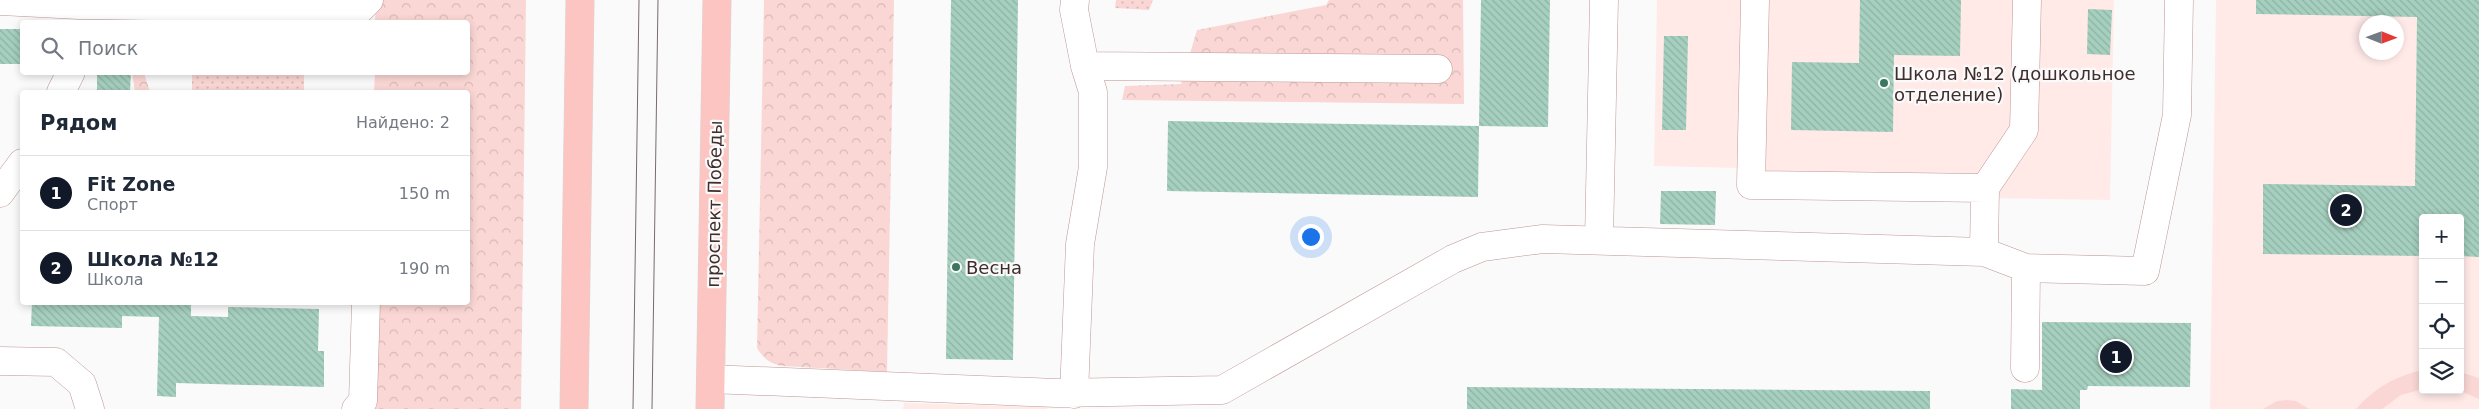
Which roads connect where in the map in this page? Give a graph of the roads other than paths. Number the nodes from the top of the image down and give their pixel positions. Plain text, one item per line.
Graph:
1 (369, 0) edge
2 (580, 0) edge
3 (717, 0) edge
4 (1075, 0) edge
5 (1604, 0) edge
6 (1755, 0) edge
7 (2027, 0) edge
8 (2179, 0) edge
9 (0, 1) edge
10 (79, 14) edge
11 (1085, 66) junction
12 (1438, 69) dead end
13 (70, 75) edge
14 (62, 90) edge
15 (20, 167) edge
16 (1985, 188) junction
17 (0, 193) edge
18 (1599, 240) junction
19 (1984, 252) junction
20 (2026, 268) junction
21 (366, 305) edge
22 (0, 361) edge
23 (2025, 368) dead end
24 (711, 379) junction
25 (1074, 394) junction
26 (838, 397) edge
27 (989, 400) edge
28 (1222, 400) edge
29 (90, 409) edge
30 (356, 409) edge
31 (574, 409) edge
32 (710, 409) edge

1 - 10 lane
2 - 31 main road
3 - 24 main road, проспект Победы
4 - 11 lane
5 - 18 lane
6 - 16 lane
7 - 16 lane
8 - 20 lane
9 - 10 lane
11 - 12 lane
11 - 25 lane
13 - 14 lane
15 - 17 lane
16 - 19 lane
18 - 19 lane
18 - 28 lane
19 - 20 lane
20 - 23 lane
21 - 30 lane
22 - 29 lane
24 - 26 lane
24 - 32 main road, проспект Победы
25 - 27 lane
25 - 28 lane
26 - 27 lane

